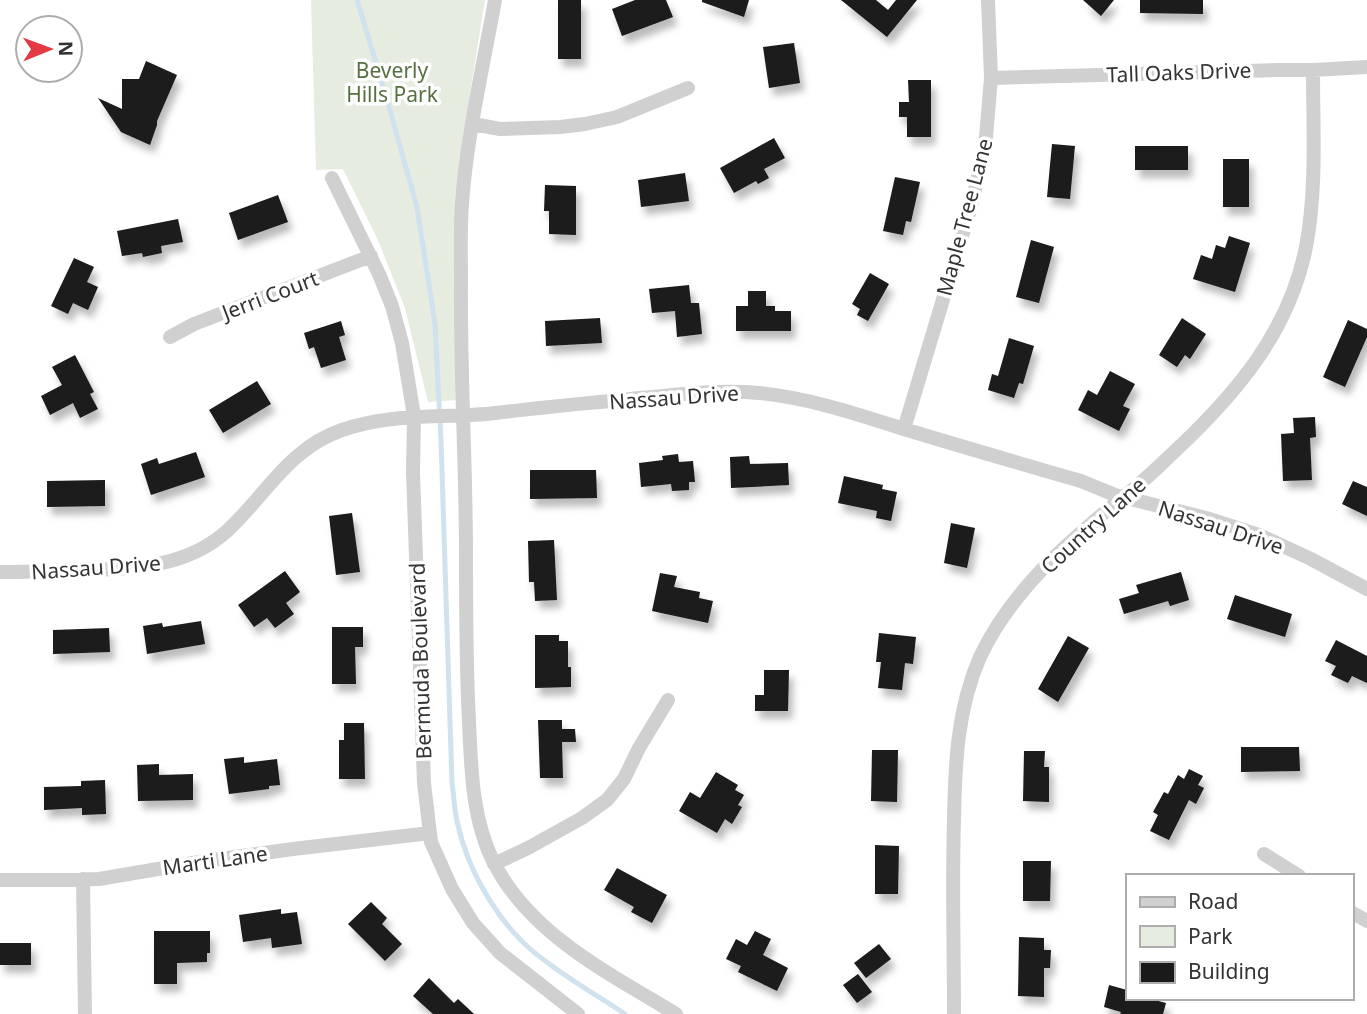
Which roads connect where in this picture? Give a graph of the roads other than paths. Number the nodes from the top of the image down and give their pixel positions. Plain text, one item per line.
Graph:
1 (495, 0) edge
2 (988, 0) edge
3 (1367, 66) edge
4 (1313, 70) junction
5 (992, 78) junction
6 (688, 88) dead end
7 (473, 124) junction
8 (332, 178) dead end
9 (371, 256) junction
10 (170, 337) dead end
11 (458, 414) junction
12 (414, 416) junction
13 (904, 429) junction
14 (1124, 497) junction
15 (0, 572) edge
16 (1367, 589) edge
17 (668, 700) dead end
18 (430, 834) junction
19 (1264, 854) dead end
20 (494, 864) junction
21 (1296, 874) edge
22 (83, 879) junction
23 (0, 880) edge
24 (85, 1014) edge
25 (578, 1014) edge
26 (676, 1014) edge
27 (954, 1014) edge

1 - 7 street
2 - 5 street, Maple Tree Lane
3 - 4 street, Tall Oaks Drive
4 - 5 street, Tall Oaks Drive
4 - 14 street, Country Lane
5 - 13 street, Maple Tree Lane
6 - 7 street
7 - 11 street
8 - 9 street, Bermuda Boulevard
9 - 10 street, Jerri Court
9 - 12 street, Bermuda Boulevard
11 - 12 street, Nassau Drive
11 - 13 street, Nassau Drive
11 - 20 street
12 - 15 street, Nassau Drive
12 - 18 street, Bermuda Boulevard
13 - 14 street, Nassau Drive
14 - 16 street, Nassau Drive
14 - 27 street, Country Lane
17 - 20 street
18 - 22 street, Marti Lane
18 - 25 street, Bermuda Boulevard
19 - 21 street
20 - 26 street
22 - 23 street, Marti Lane
22 - 24 street

